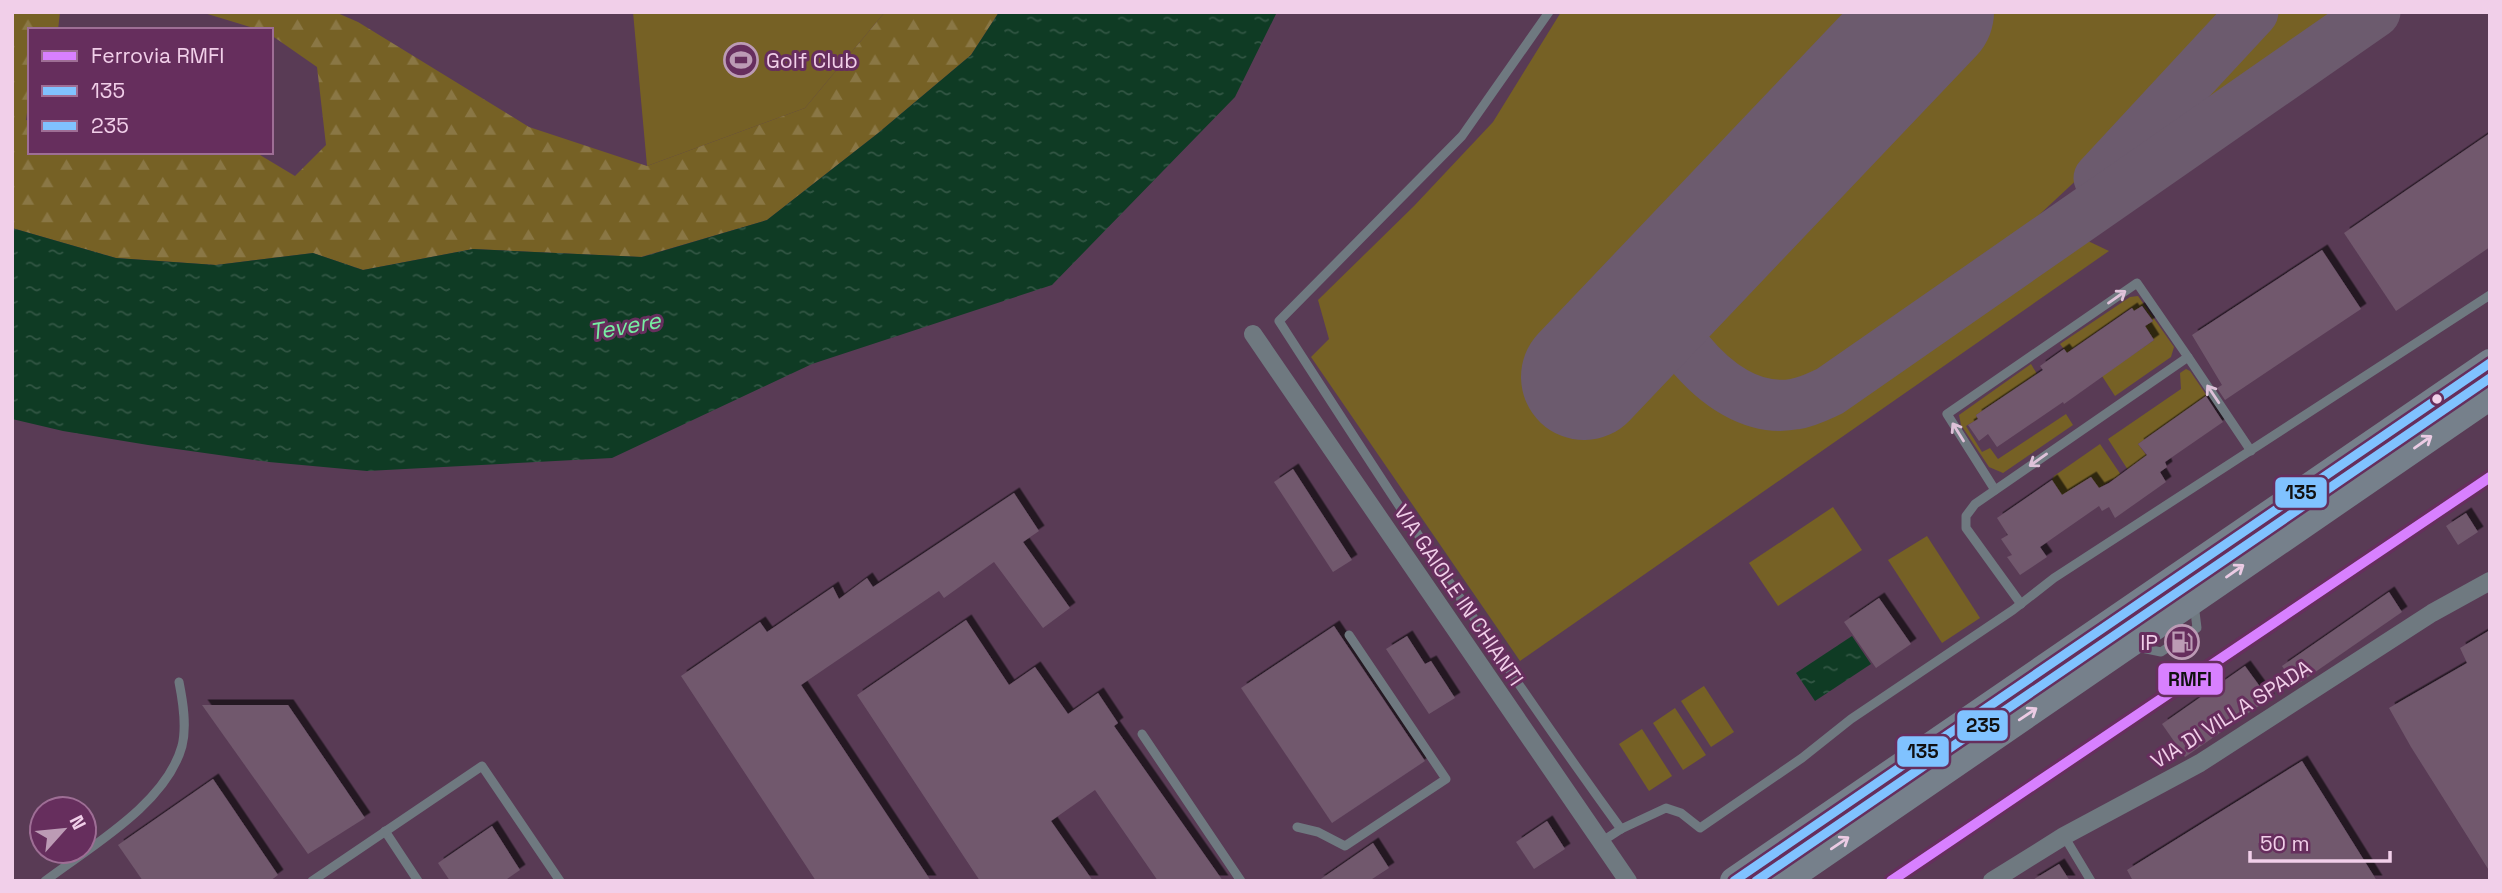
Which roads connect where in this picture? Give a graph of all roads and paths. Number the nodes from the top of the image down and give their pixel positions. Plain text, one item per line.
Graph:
1 (1549, 12) edge
2 (2490, 295) edge
3 (1253, 334) dead end
4 (2188, 357) junction
5 (2490, 363) edge
6 (2490, 396) edge
7 (2251, 451) junction
8 (1995, 490) junction
9 (2490, 581) edge
10 (2021, 604) junction
11 (1349, 635) dead end
12 (179, 682) dead end
13 (1142, 734) dead end
14 (1297, 827) dead end
15 (1621, 829) junction
16 (385, 831) junction
17 (2064, 836) junction
18 (1601, 842) junction
19 (45, 881) edge
20 (312, 881) edge
21 (418, 881) edge
22 (560, 881) edge
23 (1241, 881) edge
24 (1628, 881) edge
25 (1734, 881) edge
26 (1784, 881) edge
27 (1992, 881) edge
28 (2091, 881) edge

1 - 15 lane
2 - 7 lane
3 - 18 street, VIA GAIOLE IN CHIANTI
7 -> 4 lane
4 -> 8 lane
8 -> 4 lane
5 - 25 main road
26 -> 6 main road
7 - 10 lane
8 - 10 lane
9 - 17 street, VIA DI VILLA SPADA
10 - 15 lane
11 - 14 lane
12 - 19 lane
13 - 23 lane
15 - 18 lane
16 - 20 lane
16 - 21 lane
16 - 22 lane
17 - 27 street, VIA DI VILLA SPADA
17 - 28 lane
18 - 24 street, VIA GAIOLE IN CHIANTI

